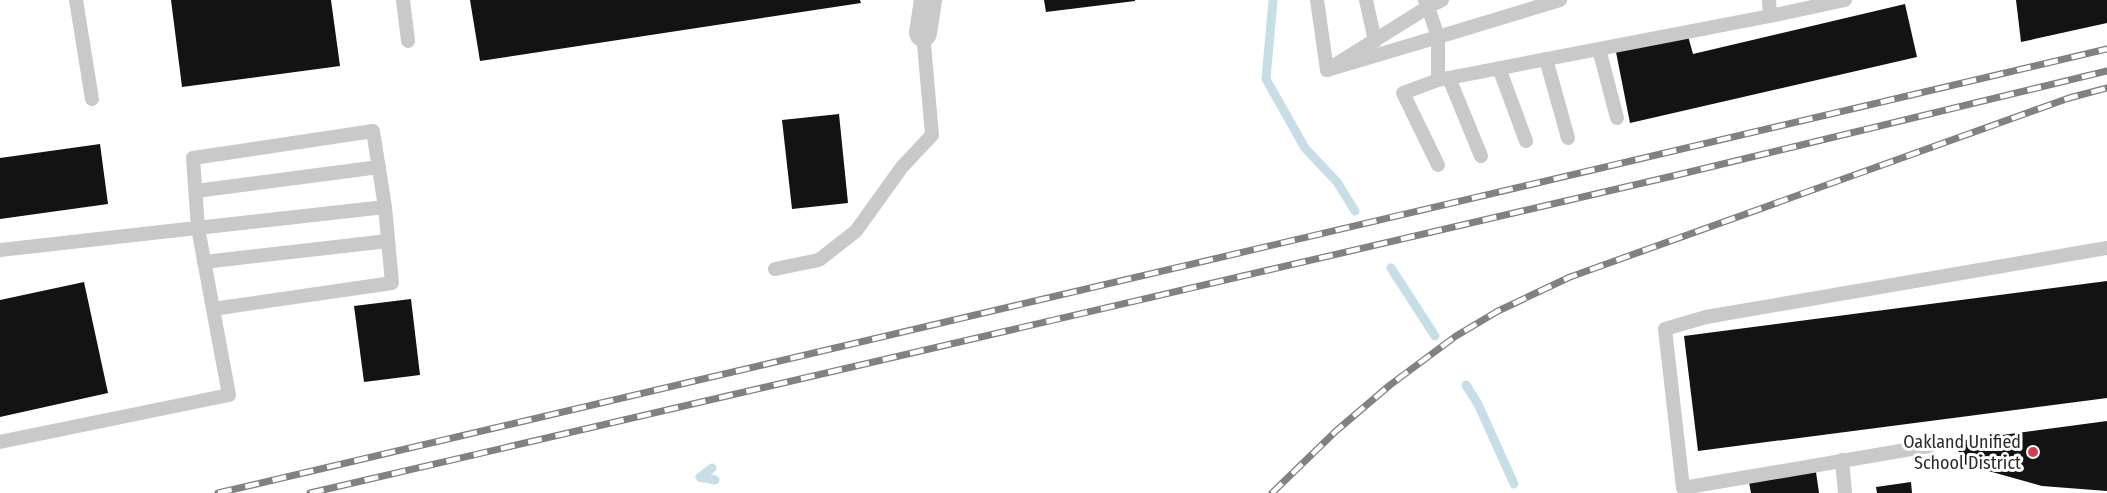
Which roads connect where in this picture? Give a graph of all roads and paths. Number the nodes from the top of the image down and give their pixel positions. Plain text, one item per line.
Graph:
1 (76, 0) edge
2 (403, 0) edge
3 (928, 0) edge
4 (1317, 0) edge
5 (1366, 0) edge
6 (1442, 0) edge
7 (1560, 0) edge
8 (1769, 0) edge
9 (1845, 0) edge
10 (1426, 4) edge
11 (1770, 16) junction
12 (923, 33) joint
13 (1438, 37) junction
14 (408, 41) dead end
15 (1375, 41) junction
16 (1599, 49) junction
17 (1546, 59) junction
18 (1499, 68) junction
19 (1327, 70) junction
20 (1443, 79) junction
21 (92, 99) dead end
22 (1617, 118) dead end
23 (1568, 138) dead end
24 (1526, 141) dead end
25 (1481, 156) dead end
26 (1438, 165) dead end
27 (379, 166) junction
28 (196, 191) junction
29 (385, 207) junction
30 (198, 228) junction
31 (388, 241) junction
32 (2107, 248) edge
33 (0, 250) edge
34 (204, 262) junction
35 (775, 269) dead end
36 (213, 309) junction
37 (0, 442) edge
38 (1929, 446) dead end
39 (1842, 460) junction
40 (1713, 488) edge
41 (1845, 493) edge

1 - 21 lane
2 - 14 lane
3 - 12 street
4 - 19 lane
5 - 15 lane
6 - 10 lane
7 - 13 lane
8 - 11 lane
9 - 11 lane
10 - 13 lane
10 - 15 lane
11 - 16 lane
12 - 35 lane
13 - 19 lane
13 - 20 lane
15 - 19 lane
16 - 17 lane
16 - 22 lane
17 - 18 lane
17 - 23 lane
18 - 20 lane
18 - 24 lane
20 - 25 lane
20 - 26 lane
27 - 28 lane
27 - 28 lane
27 - 29 lane
28 - 30 lane
29 - 30 lane
29 - 31 lane
30 - 33 lane
30 - 34 lane
31 - 34 lane
31 - 36 lane
32 - 40 lane
34 - 36 lane
36 - 37 lane
38 - 39 lane
39 - 40 lane
39 - 41 lane

